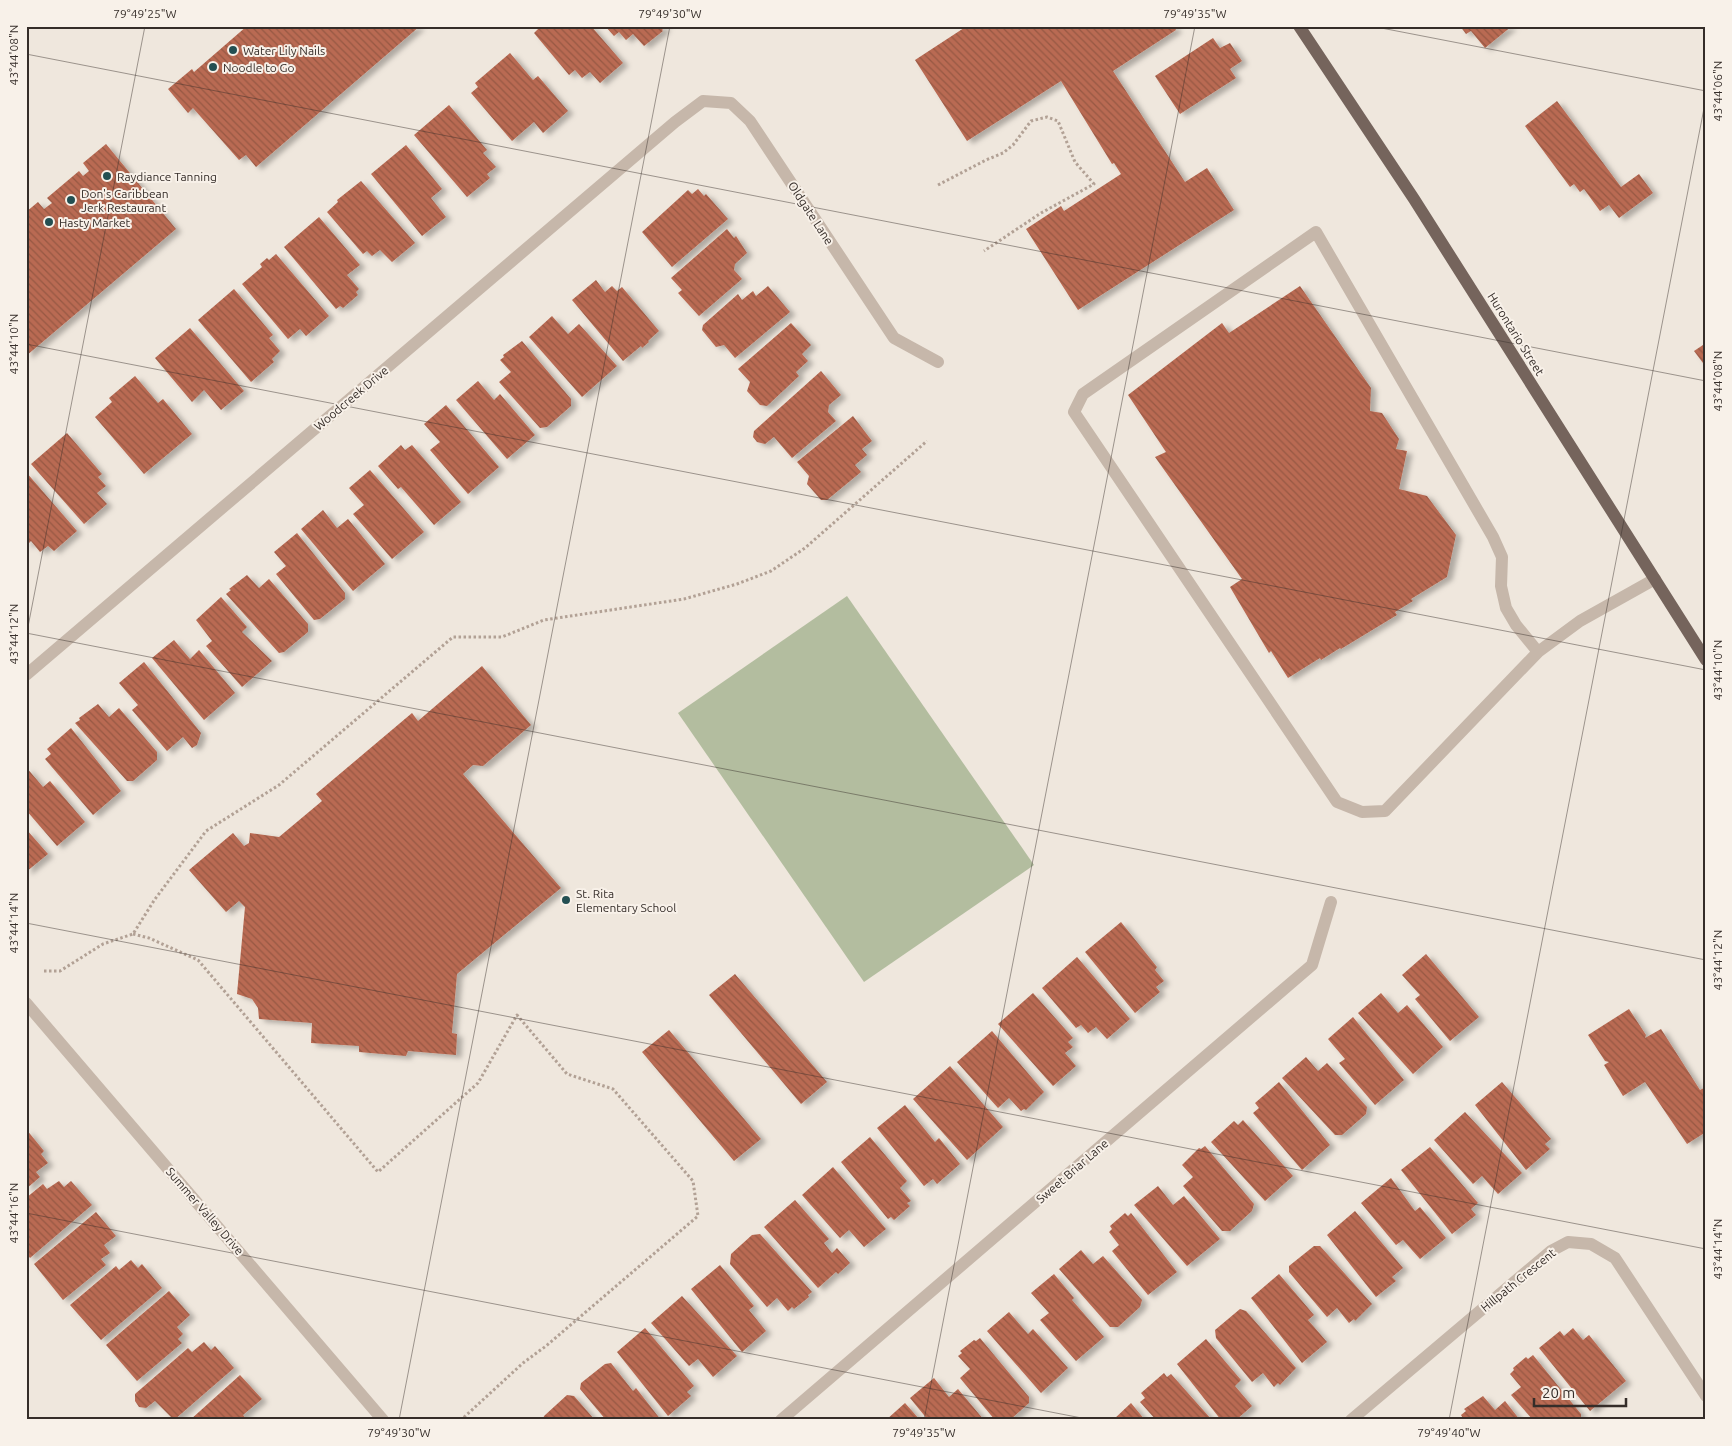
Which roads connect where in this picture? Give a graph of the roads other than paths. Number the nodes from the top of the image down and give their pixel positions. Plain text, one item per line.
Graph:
1 (1299, 26) edge
2 (675, 122) joint
3 (938, 362) dead end
4 (1655, 579) junction
5 (1538, 652) junction
6 (1706, 660) edge
7 (26, 675) edge
8 (1332, 902) dead end
9 (26, 1003) edge
10 (1706, 1396) edge
11 (383, 1420) edge
12 (780, 1420) edge
13 (1351, 1420) edge

1 - 4 main road, Hurontario Street
2 - 3 street, Oldgate Lane
2 - 7 street, Woodcreek Drive
4 - 5 street
4 - 6 main road, Hurontario Street
5 - 5 street
8 - 12 street, Sweet Briar Lane
9 - 11 street, Summer Valley Drive
10 - 13 street, Hillpath Crescent

